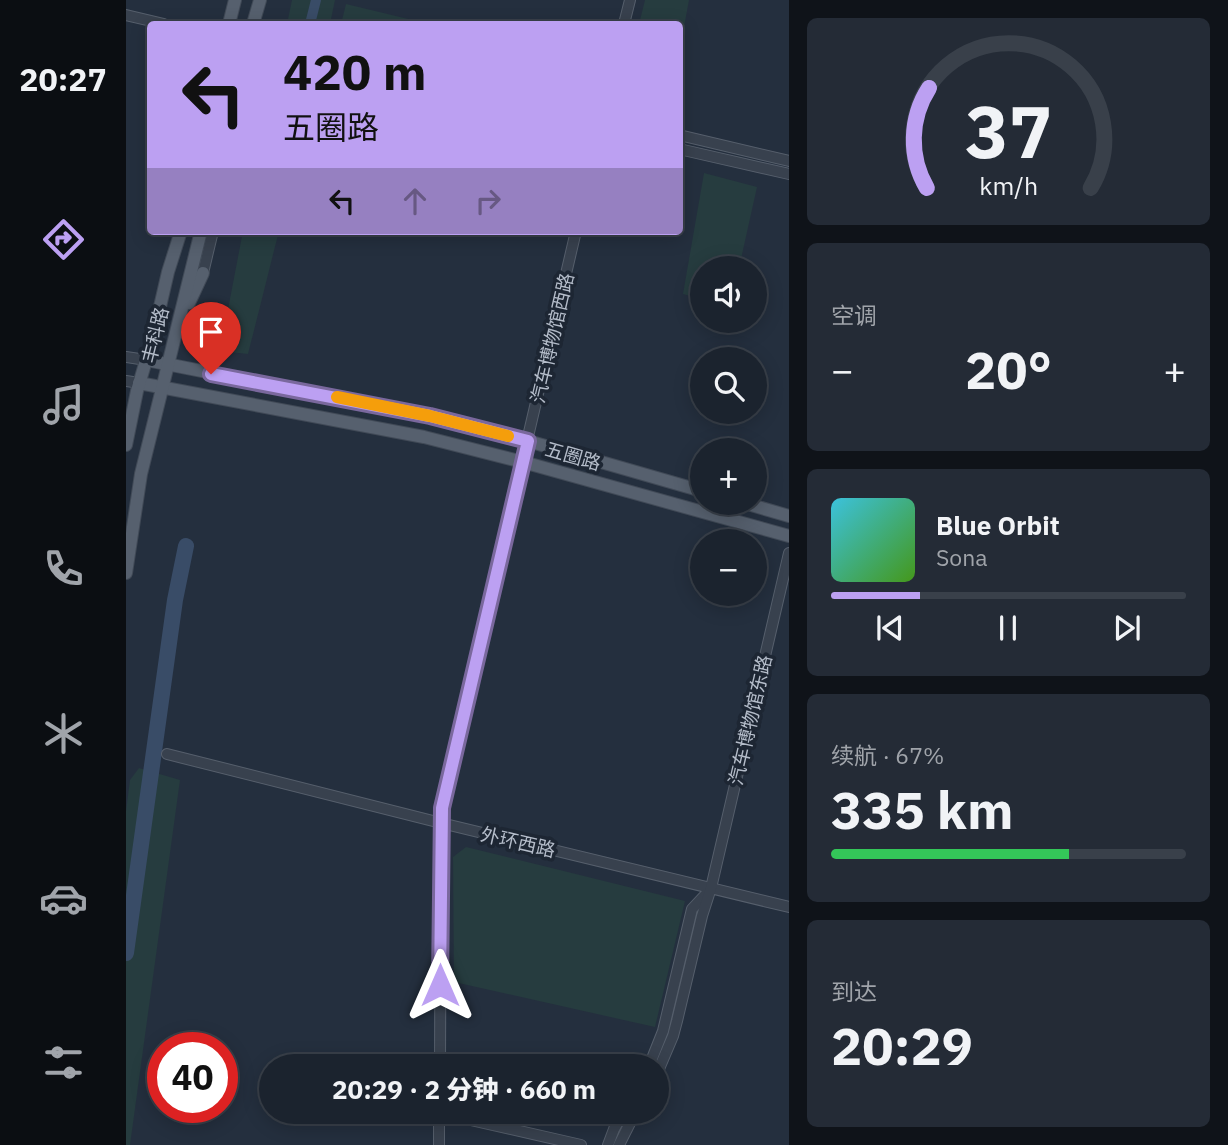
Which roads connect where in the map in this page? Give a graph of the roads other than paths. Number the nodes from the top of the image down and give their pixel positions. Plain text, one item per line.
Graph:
1 (235, 0) edge
2 (260, 0) edge
3 (630, 0) edge
4 (126, 15) edge
5 (151, 21) edge
6 (230, 21) edge
7 (254, 21) edge
8 (625, 21) edge
9 (683, 136) edge
10 (683, 150) edge
11 (789, 161) edge
12 (789, 174) edge
13 (180, 235) edge
14 (200, 235) edge
15 (212, 235) edge
16 (575, 235) edge
17 (203, 273) joint
18 (179, 318) junction
19 (126, 357) edge
20 (146, 360) junction
21 (167, 366) junction
22 (133, 382) edge
23 (162, 388) junction
24 (528, 441) junction
25 (126, 444) edge
26 (523, 462) junction
27 (690, 488) edge
28 (767, 510) edge
29 (789, 516) edge
30 (789, 536) edge
31 (789, 553) edge
32 (126, 573) edge
33 (167, 754) dead end
34 (441, 823) junction
35 (711, 888) junction
36 (789, 907) edge
37 (440, 1054) edge
38 (654, 1054) edge
39 (665, 1054) edge
40 (439, 1124) edge
41 (488, 1124) edge
42 (617, 1124) edge
43 (630, 1124) edge
44 (439, 1145) edge
45 (581, 1145) edge
46 (608, 1145) edge
47 (619, 1145) edge

1 - 6 main road
2 - 7 main road
3 - 8 street
4 - 5 street
9 - 11 street
10 - 12 street
13 - 20 main road, 丰科路
14 - 18 main road, 丰科路
15 - 17 street
16 - 24 street, 汽车博物馆西路
17 - 18 main road
18 - 21 main road, 丰科路
19 - 20 street
20 - 21 main road, 五圈路
20 - 22 main road, 丰科路
21 - 23 main road, 丰科路
21 - 24 main road, 五圈路
22 - 23 main road, 五圈路
22 - 25 main road, 丰科路
23 - 26 main road, 五圈路
23 - 32 main road, 丰科路
24 - 26 street, 汽车博物馆西路
24 - 27 main road, 五圈路
26 - 30 main road, 五圈路
26 - 34 street, 汽车博物馆西路
28 - 29 main road
31 - 35 street, 汽车博物馆东路
33 - 34 street, 外环西路
34 - 35 street, 外环西路
34 - 37 street, 汽车博物馆西路
35 - 36 street, 外环西路
35 - 38 street
35 - 39 street, 汽车博物馆东路
40 - 44 street
41 - 45 street
42 - 46 street
43 - 47 street

